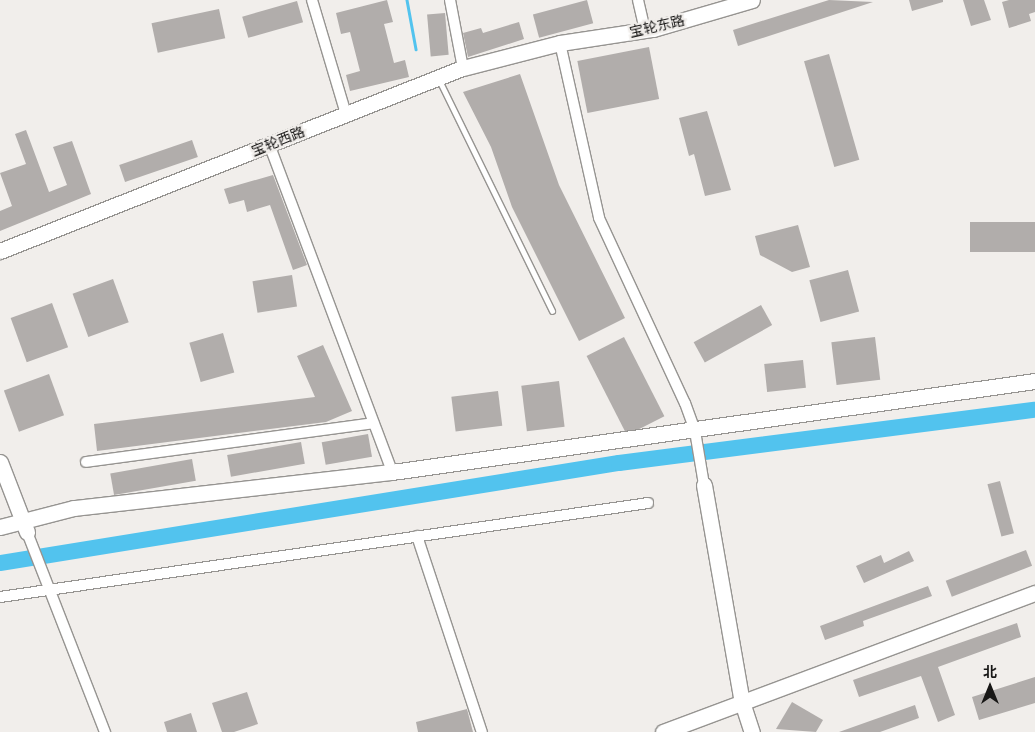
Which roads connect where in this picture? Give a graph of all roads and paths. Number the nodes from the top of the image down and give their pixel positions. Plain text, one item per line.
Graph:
1 (312, 0) edge
2 (450, 0) edge
3 (638, 0) edge
4 (752, 0) edge
5 (645, 30) junction
6 (560, 43) junction
7 (463, 68) junction
8 (438, 78) junction
9 (346, 114) junction
10 (269, 144) junction
11 (0, 250) edge
12 (552, 311) dead end
13 (1035, 380) edge
14 (373, 423) junction
15 (696, 436) junction
16 (0, 462) edge
17 (86, 462) dead end
18 (392, 472) junction
19 (704, 485) joint
20 (648, 502) dead end
21 (0, 527) edge
22 (25, 527) junction
23 (417, 536) junction
24 (48, 585) junction
25 (1035, 594) edge
26 (0, 597) edge
27 (742, 702) junction
28 (105, 732) edge
29 (482, 732) edge
30 (663, 732) edge
31 (752, 732) edge

1 - 9 street
2 - 7 street
3 - 5 street
4 - 5 street, 宝轮东路
5 - 6 street, 宝轮东路
6 - 7 street, 宝轮西路
6 - 15 street
7 - 8 street, 宝轮西路
8 - 9 street, 宝轮西路
8 - 12 lane
9 - 10 street, 宝轮西路
10 - 11 street, 宝轮西路
10 - 14 street
13 - 15 street
14 - 17 street
14 - 18 street
15 - 18 street
15 - 19 street
16 - 22 street
18 - 22 street
19 - 27 street
20 - 23 street
21 - 22 street
22 - 24 street
23 - 24 street
23 - 29 street
24 - 26 street
24 - 28 street
25 - 27 street
27 - 30 street
27 - 31 street

